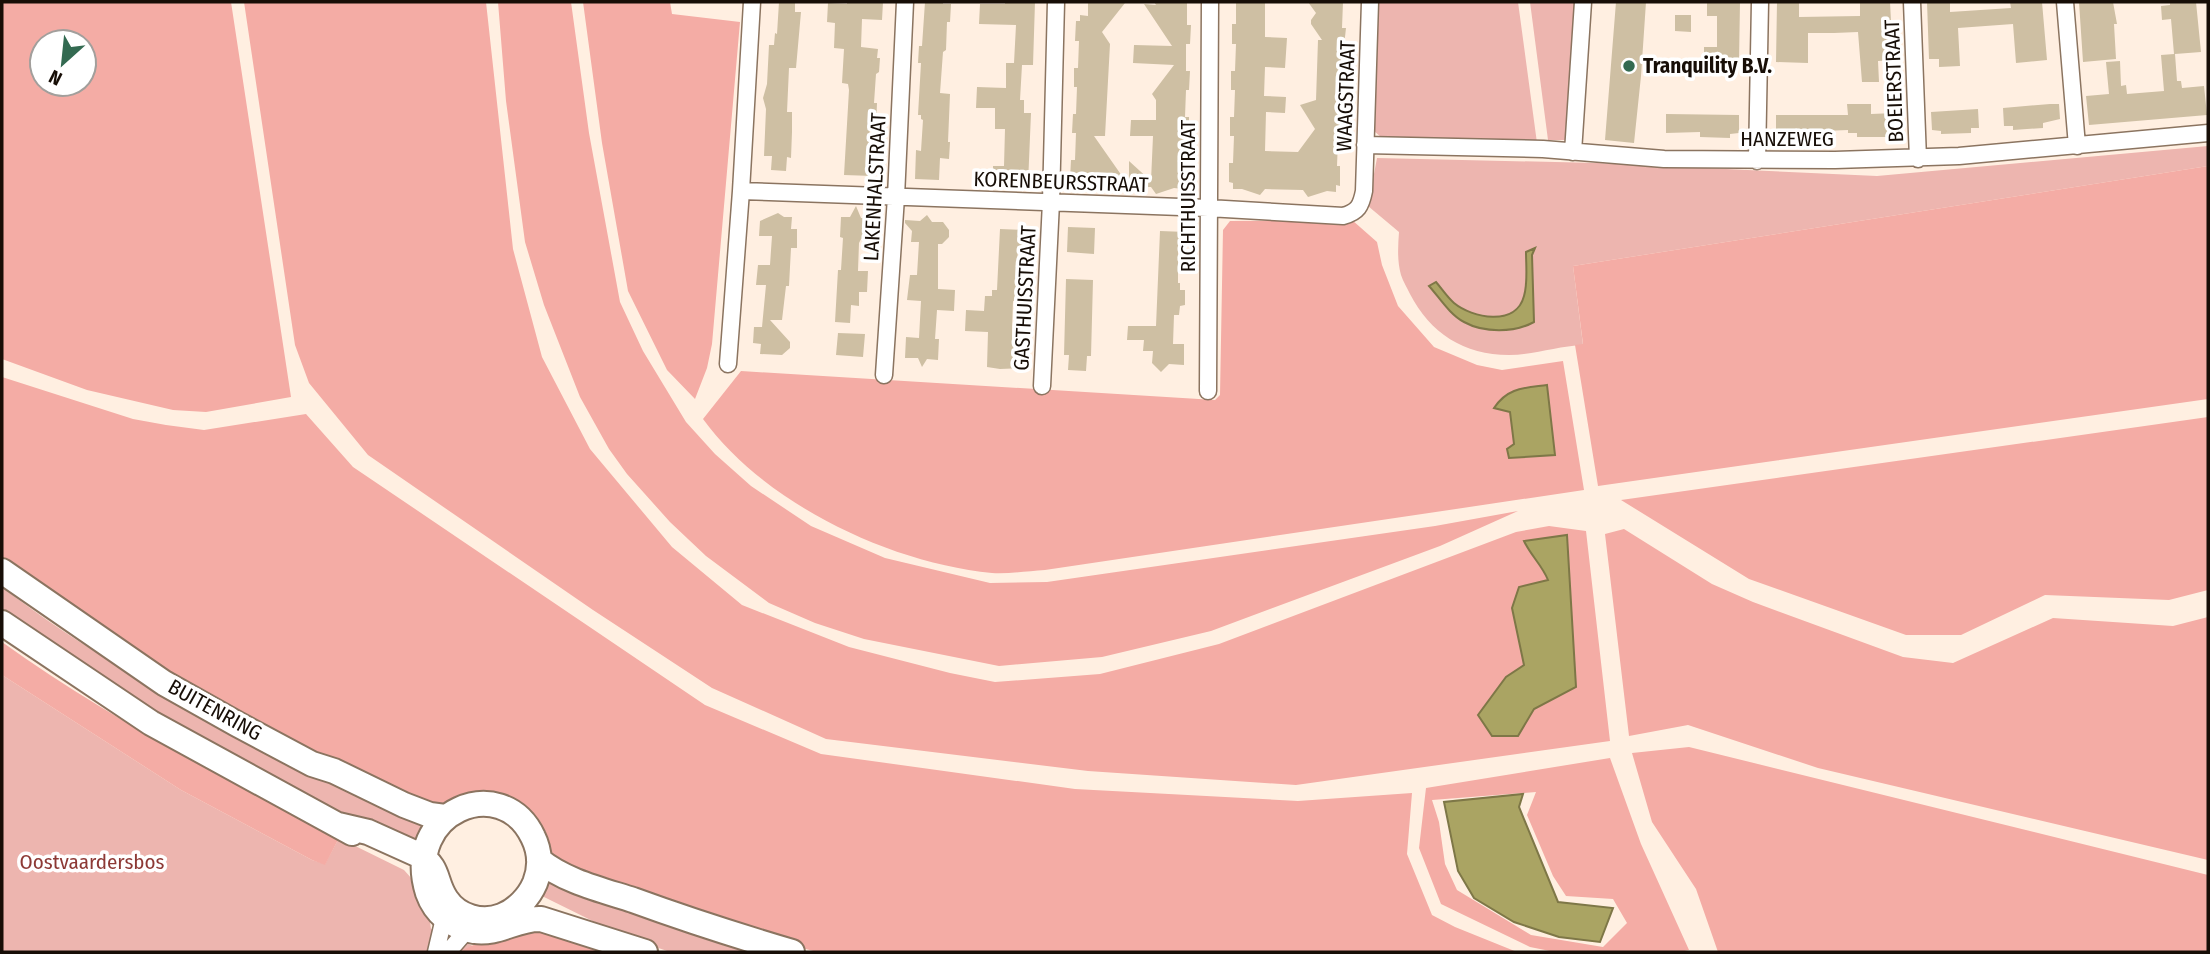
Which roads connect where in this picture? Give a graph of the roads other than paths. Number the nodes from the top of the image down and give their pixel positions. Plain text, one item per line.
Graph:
1 (752, 2) edge
2 (905, 2) edge
3 (1056, 2) edge
4 (1210, 2) edge
5 (1370, 2) edge
6 (1583, 2) edge
7 (1760, 2) edge
8 (1912, 2) edge
9 (2065, 2) edge
10 (2208, 133) edge
11 (1366, 145) junction
12 (2077, 146) junction
13 (1573, 152) junction
14 (1918, 159) junction
15 (1757, 161) junction
16 (741, 191) junction
17 (1364, 191) joint
18 (896, 197) junction
19 (1051, 202) junction
20 (1208, 208) junction
21 (728, 364) dead end
22 (884, 374) dead end
23 (1042, 386) dead end
24 (1208, 391) dead end
25 (2, 571) edge
26 (2, 623) edge
27 (445, 817) junction
28 (539, 860) junction
29 (424, 867) junction
30 (515, 915) junction
31 (444, 918) junction
32 (474, 925) junction
33 (639, 950) edge
34 (436, 952) edge
35 (448, 952) edge
36 (792, 952) edge

1 - 16 street
2 - 18 street, LAKENHALSTRAAT
3 - 19 street, GASTHUISSTRAAT
4 - 20 street, RICHTHUISSTRAAT
5 - 11 street, WAAGSTRAAT
6 - 13 street
7 - 15 street
8 - 14 street, BOEIERSTRAAT
9 - 12 street
10 - 12 street, HANZEWEG
11 - 13 street, HANZEWEG
11 - 17 street, WAAGSTRAAT
12 - 14 street, HANZEWEG
13 - 15 street, HANZEWEG
14 - 15 street, HANZEWEG
16 - 18 street, KORENBEURSSTRAAT
16 - 21 street
17 - 20 street, KORENBEURSSTRAAT
18 - 19 street, KORENBEURSSTRAAT
18 - 22 street, LAKENHALSTRAAT
19 - 20 street, KORENBEURSSTRAAT
19 - 23 street, GASTHUISSTRAAT
20 - 24 street, RICHTHUISSTRAAT
25 - 27 highway, BUITENRING
26 - 29 highway, BUITENRING
27 - 28 highway
27 - 29 highway
28 - 30 highway
28 - 36 highway
29 - 31 highway
29 - 32 highway
30 - 32 highway
30 - 33 highway
31 - 32 highway
31 - 34 street
32 - 35 street

